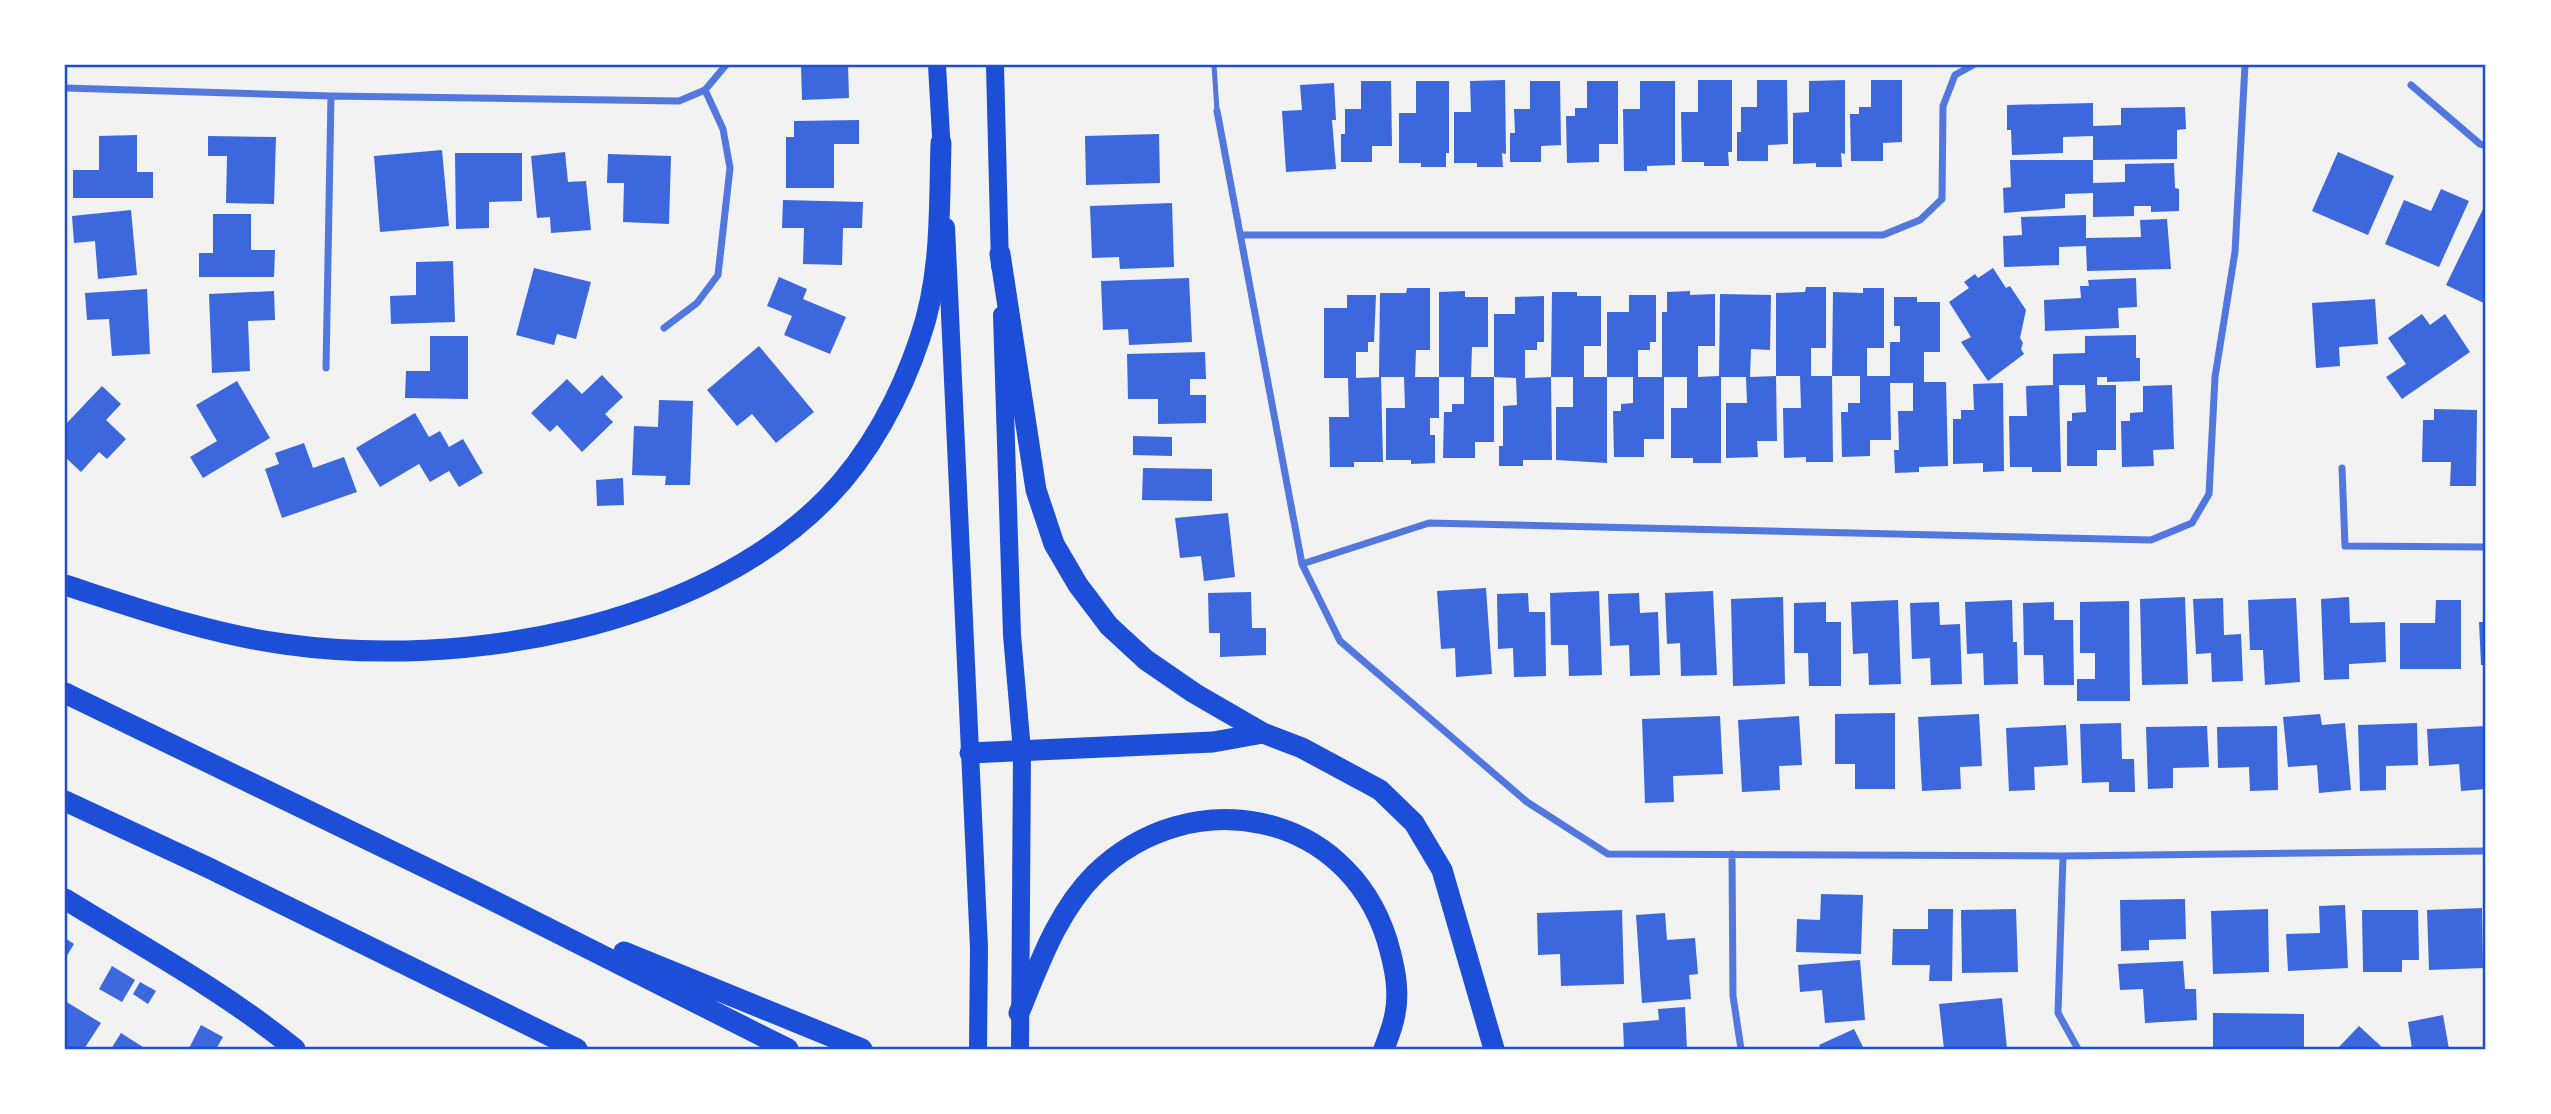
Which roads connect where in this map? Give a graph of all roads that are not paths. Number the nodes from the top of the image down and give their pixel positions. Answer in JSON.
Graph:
{"nodes":[{"id":1,"x":726,"y":65,"type":"edge"},
{"id":2,"x":937,"y":65,"type":"edge"},
{"id":3,"x":995,"y":65,"type":"edge"},
{"id":4,"x":1214,"y":65,"type":"edge"},
{"id":5,"x":1973,"y":65,"type":"edge"},
{"id":6,"x":2245,"y":65,"type":"edge"},
{"id":7,"x":2411,"y":85,"type":"dead end"},
{"id":8,"x":65,"y":88,"type":"edge"},
{"id":9,"x":705,"y":90,"type":"junction"},
{"id":10,"x":331,"y":96,"type":"junction"},
{"id":11,"x":1217,"y":111,"type":"joint"},
{"id":12,"x":941,"y":143,"type":"junction"},
{"id":13,"x":2486,"y":146,"type":"edge"},
{"id":14,"x":1242,"y":235,"type":"junction"},
{"id":15,"x":1000,"y":254,"type":"junction"},
{"id":16,"x":664,"y":328,"type":"dead end"},
{"id":17,"x":326,"y":368,"type":"dead end"},
{"id":18,"x":2342,"y":468,"type":"dead end"},
{"id":19,"x":2486,"y":547,"type":"edge"},
{"id":20,"x":1302,"y":564,"type":"junction"},
{"id":21,"x":65,"y":585,"type":"edge"},
{"id":22,"x":65,"y":693,"type":"edge"},
{"id":23,"x":1263,"y":733,"type":"junction"},
{"id":24,"x":1022,"y":751,"type":"junction"},
{"id":25,"x":970,"y":752,"type":"junction"},
{"id":26,"x":65,"y":801,"type":"edge"},
{"id":27,"x":2486,"y":851,"type":"edge"},
{"id":28,"x":1732,"y":854,"type":"junction"},
{"id":29,"x":2063,"y":856,"type":"junction"},
{"id":30,"x":480,"y":894,"type":"junction"},
{"id":31,"x":65,"y":899,"type":"edge"},
{"id":32,"x":1019,"y":1013,"type":"junction"},
{"id":33,"x":295,"y":1049,"type":"edge"},
{"id":34,"x":578,"y":1049,"type":"edge"},
{"id":35,"x":788,"y":1049,"type":"edge"},
{"id":36,"x":862,"y":1049,"type":"edge"},
{"id":37,"x":978,"y":1049,"type":"edge"},
{"id":38,"x":1020,"y":1049,"type":"edge"},
{"id":39,"x":1384,"y":1049,"type":"edge"},
{"id":40,"x":1494,"y":1049,"type":"edge"},
{"id":41,"x":1741,"y":1049,"type":"edge"},
{"id":42,"x":2078,"y":1049,"type":"edge"}],
"edges":[{"from":1,"to":9,"type":"street"},
{"from":2,"to":12,"type":"main road"},
{"from":3,"to":15,"type":"main road"},
{"from":4,"to":11,"type":"lane"},
{"from":5,"to":14,"type":"street"},
{"from":6,"to":20,"type":"street"},
{"from":7,"to":13,"type":"street"},
{"from":8,"to":10,"type":"street"},
{"from":9,"to":10,"type":"street"},
{"from":9,"to":16,"type":"street"},
{"from":10,"to":17,"type":"street"},
{"from":11,"to":14,"type":"street"},
{"from":12,"to":21,"type":"highway"},
{"from":12,"to":25,"type":"main road"},
{"from":14,"to":20,"type":"street"},
{"from":15,"to":23,"type":"highway"},
{"from":15,"to":24,"type":"main road"},
{"from":18,"to":19,"type":"street"},
{"from":20,"to":28,"type":"street"},
{"from":22,"to":30,"type":"highway"},
{"from":23,"to":24,"type":"highway"},
{"from":23,"to":40,"type":"highway"},
{"from":24,"to":25,"type":"highway"},
{"from":24,"to":32,"type":"main road"},
{"from":25,"to":37,"type":"main road"},
{"from":26,"to":34,"type":"highway"},
{"from":27,"to":29,"type":"street"},
{"from":28,"to":29,"type":"street"},
{"from":28,"to":41,"type":"street"},
{"from":29,"to":42,"type":"street"},
{"from":30,"to":35,"type":"highway"},
{"from":30,"to":36,"type":"highway"},
{"from":31,"to":33,"type":"highway"},
{"from":32,"to":38,"type":"main road"},
{"from":32,"to":39,"type":"highway"}]}
